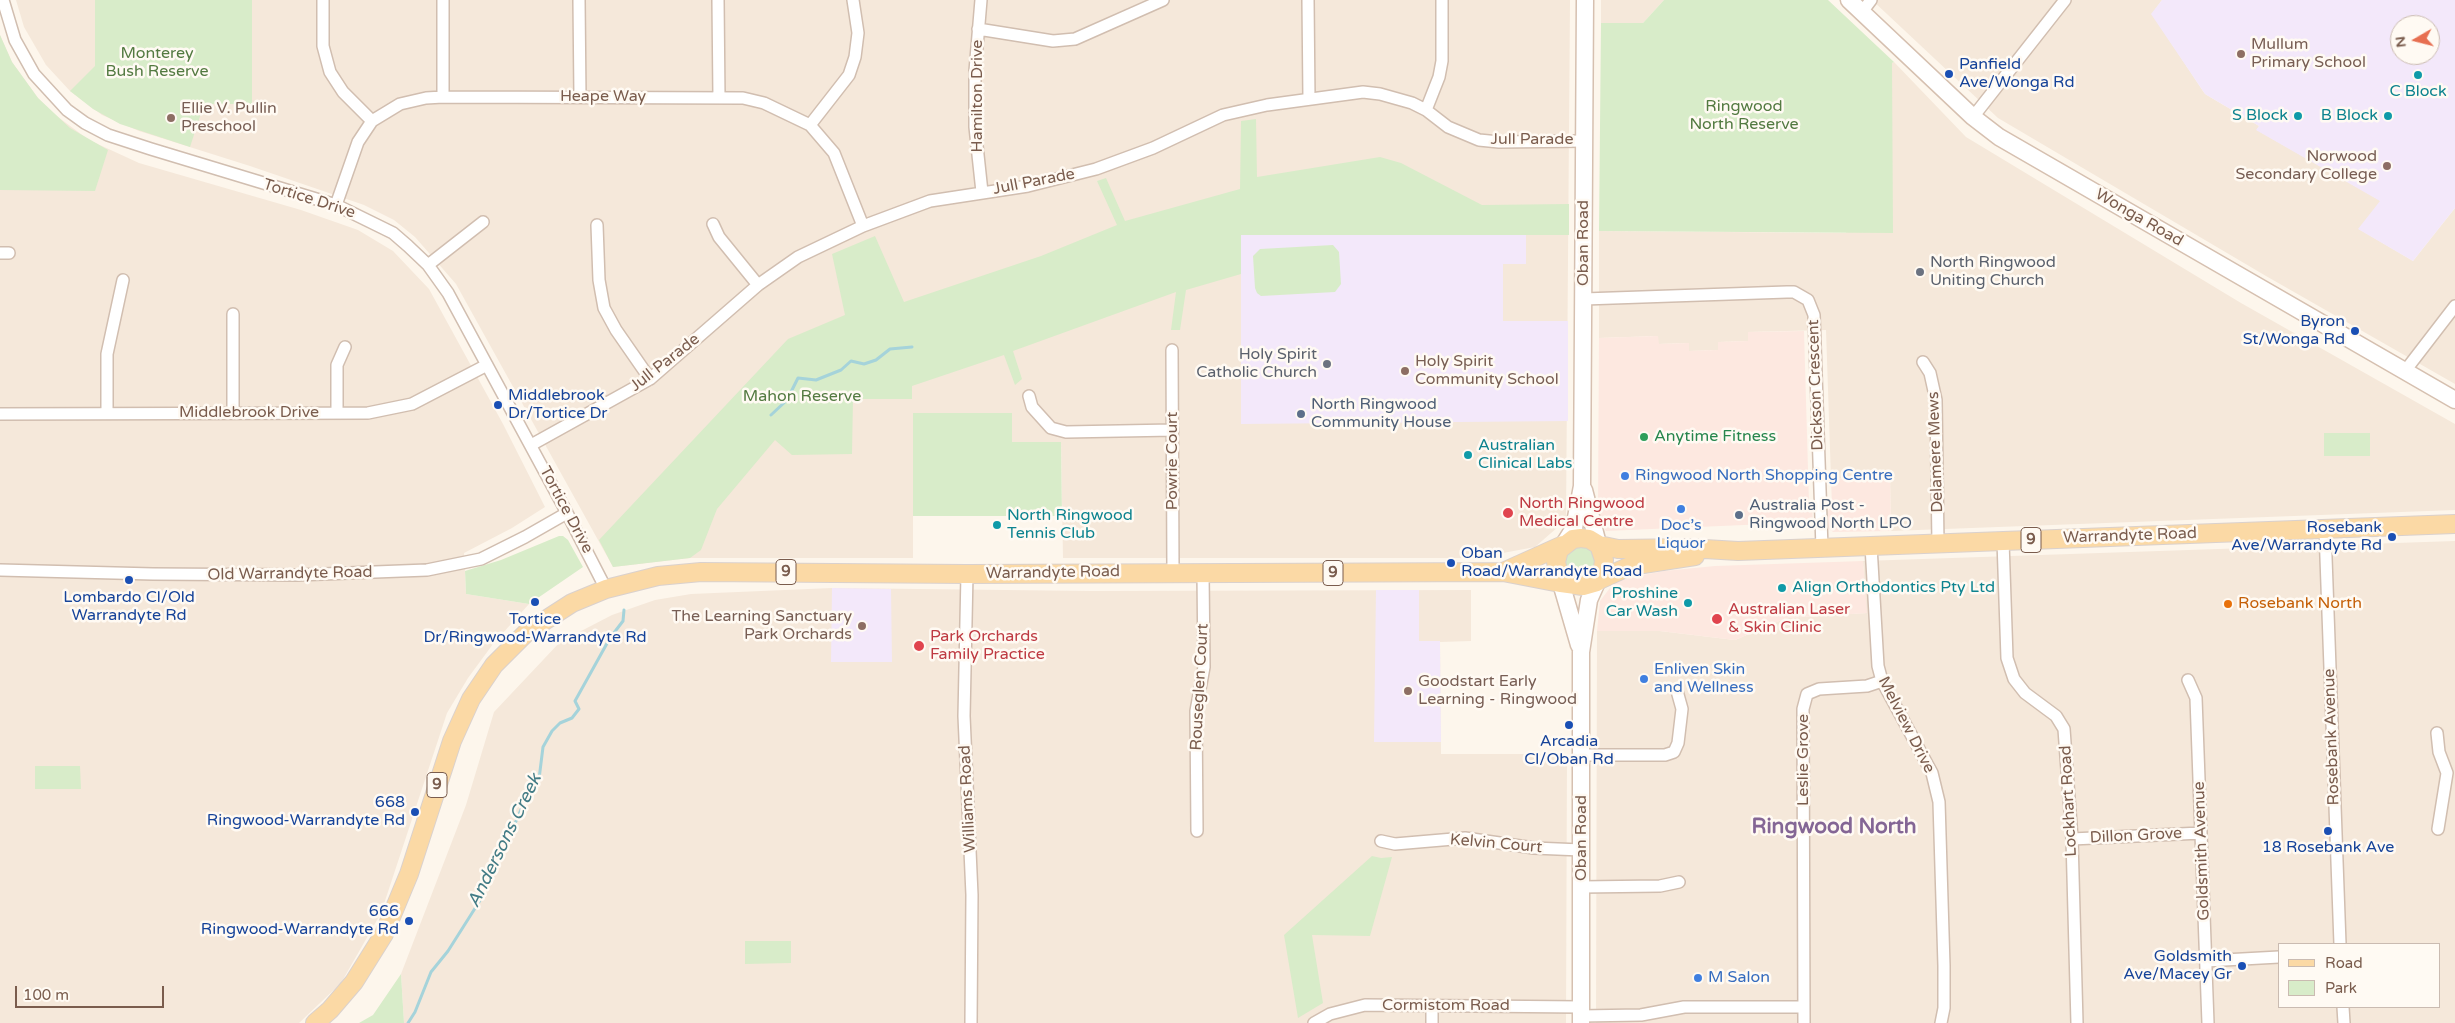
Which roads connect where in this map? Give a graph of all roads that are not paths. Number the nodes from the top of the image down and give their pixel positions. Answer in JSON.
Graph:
{"nodes":[{"id":1,"x":3,"y":0,"type":"edge"},
{"id":2,"x":323,"y":0,"type":"edge"},
{"id":3,"x":443,"y":0,"type":"edge"},
{"id":4,"x":580,"y":0,"type":"edge"},
{"id":5,"x":718,"y":0,"type":"edge"},
{"id":6,"x":853,"y":0,"type":"edge"},
{"id":7,"x":981,"y":0,"type":"edge"},
{"id":8,"x":1163,"y":0,"type":"edge"},
{"id":9,"x":1308,"y":0,"type":"edge"},
{"id":10,"x":1442,"y":0,"type":"edge"},
{"id":11,"x":1585,"y":0,"type":"edge"},
{"id":12,"x":1849,"y":0,"type":"edge"},
{"id":13,"x":2065,"y":0,"type":"edge"},
{"id":14,"x":1866,"y":6,"type":"edge"},
{"id":15,"x":978,"y":29,"type":"junction"},
{"id":16,"x":443,"y":97,"type":"junction"},
{"id":17,"x":580,"y":97,"type":"junction"},
{"id":18,"x":719,"y":98,"type":"junction"},
{"id":19,"x":1309,"y":99,"type":"junction"},
{"id":20,"x":1426,"y":110,"type":"junction"},
{"id":21,"x":1973,"y":117,"type":"junction"},
{"id":22,"x":372,"y":120,"type":"junction"},
{"id":23,"x":810,"y":125,"type":"junction"},
{"id":24,"x":1584,"y":141,"type":"junction"},
{"id":25,"x":982,"y":192,"type":"junction"},
{"id":26,"x":336,"y":205,"type":"junction"},
{"id":27,"x":483,"y":222,"type":"dead end"},
{"id":28,"x":713,"y":224,"type":"dead end"},
{"id":29,"x":597,"y":225,"type":"dead end"},
{"id":30,"x":863,"y":226,"type":"junction"},
{"id":31,"x":428,"y":265,"type":"junction"},
{"id":32,"x":123,"y":280,"type":"dead end"},
{"id":33,"x":758,"y":285,"type":"junction"},
{"id":34,"x":1584,"y":299,"type":"junction"},
{"id":35,"x":2455,"y":306,"type":"edge"},
{"id":36,"x":233,"y":314,"type":"dead end"},
{"id":37,"x":345,"y":347,"type":"dead end"},
{"id":38,"x":1172,"y":350,"type":"dead end"},
{"id":39,"x":1923,"y":362,"type":"dead end"},
{"id":40,"x":487,"y":365,"type":"junction"},
{"id":41,"x":2405,"y":371,"type":"junction"},
{"id":42,"x":650,"y":379,"type":"junction"},
{"id":43,"x":1029,"y":396,"type":"dead end"},
{"id":44,"x":2455,"y":400,"type":"edge"},
{"id":45,"x":337,"y":412,"type":"junction"},
{"id":46,"x":107,"y":413,"type":"junction"},
{"id":47,"x":233,"y":413,"type":"junction"},
{"id":48,"x":0,"y":414,"type":"edge"},
{"id":49,"x":1173,"y":430,"type":"junction"},
{"id":50,"x":531,"y":445,"type":"junction"},
{"id":51,"x":1582,"y":486,"type":"junction"},
{"id":52,"x":567,"y":513,"type":"junction"},
{"id":53,"x":2455,"y":524,"type":"edge"},
{"id":54,"x":2325,"y":530,"type":"junction"},
{"id":55,"x":2003,"y":541,"type":"junction"},
{"id":56,"x":1938,"y":544,"type":"junction"},
{"id":57,"x":1563,"y":545,"type":"junction"},
{"id":58,"x":1599,"y":545,"type":"junction"},
{"id":59,"x":1871,"y":546,"type":"junction"},
{"id":60,"x":1822,"y":548,"type":"junction"},
{"id":61,"x":1715,"y":551,"type":"junction"},
{"id":62,"x":0,"y":570,"type":"edge"},
{"id":63,"x":1173,"y":572,"type":"junction"},
{"id":64,"x":1503,"y":572,"type":"junction"},
{"id":65,"x":1203,"y":573,"type":"junction"},
{"id":66,"x":967,"y":574,"type":"junction"},
{"id":67,"x":1597,"y":582,"type":"junction"},
{"id":68,"x":1561,"y":583,"type":"junction"},
{"id":69,"x":606,"y":588,"type":"junction"},
{"id":70,"x":1581,"y":652,"type":"junction"},
{"id":71,"x":2188,"y":680,"type":"dead end"},
{"id":72,"x":1882,"y":681,"type":"junction"},
{"id":73,"x":1677,"y":691,"type":"dead end"},
{"id":74,"x":2437,"y":733,"type":"dead end"},
{"id":75,"x":1582,"y":755,"type":"junction"},
{"id":76,"x":2451,"y":772,"type":"edge"},
{"id":77,"x":2438,"y":829,"type":"dead end"},
{"id":78,"x":1197,"y":830,"type":"dead end"},
{"id":79,"x":2201,"y":833,"type":"junction"},
{"id":80,"x":2072,"y":838,"type":"junction"},
{"id":81,"x":1381,"y":841,"type":"dead end"},
{"id":82,"x":1581,"y":850,"type":"junction"},
{"id":83,"x":1679,"y":882,"type":"dead end"},
{"id":84,"x":1581,"y":887,"type":"junction"},
{"id":85,"x":2340,"y":943,"type":"edge"},
{"id":86,"x":2278,"y":957,"type":"edge"},
{"id":87,"x":2206,"y":961,"type":"junction"},
{"id":88,"x":1432,"y":1006,"type":"junction"},
{"id":89,"x":1804,"y":1007,"type":"junction"},
{"id":90,"x":2343,"y":1008,"type":"edge"},
{"id":91,"x":1581,"y":1015,"type":"edge"},
{"id":92,"x":315,"y":1023,"type":"edge"},
{"id":93,"x":971,"y":1023,"type":"edge"},
{"id":94,"x":1314,"y":1023,"type":"edge"},
{"id":95,"x":1432,"y":1023,"type":"edge"},
{"id":96,"x":1804,"y":1023,"type":"edge"},
{"id":97,"x":1941,"y":1023,"type":"edge"},
{"id":98,"x":2077,"y":1023,"type":"edge"},
{"id":99,"x":2208,"y":1023,"type":"edge"},
{"id":100,"x":2344,"y":1023,"type":"edge"}],
"edges":[{"from":1,"to":26,"type":"street","name":"Tortice Drive"},
{"from":2,"to":22,"type":"street"},
{"from":3,"to":16,"type":"street"},
{"from":4,"to":17,"type":"street"},
{"from":5,"to":18,"type":"street"},
{"from":6,"to":23,"type":"street"},
{"from":7,"to":15,"type":"street","name":"Hamilton Drive"},
{"from":8,"to":15,"type":"street"},
{"from":9,"to":19,"type":"street"},
{"from":10,"to":20,"type":"street"},
{"from":11,"to":24,"type":"main road","name":"Oban Road"},
{"from":12,"to":14,"type":"main road","name":"Wonga Road"},
{"from":13,"to":21,"type":"street"},
{"from":14,"to":21,"type":"main road","name":"Wonga Road"},
{"from":15,"to":25,"type":"street","name":"Hamilton Drive"},
{"from":16,"to":17,"type":"street","name":"Heape Way"},
{"from":16,"to":22,"type":"street","name":"Heape Way"},
{"from":17,"to":18,"type":"street","name":"Heape Way"},
{"from":18,"to":23,"type":"street","name":"Heape Way"},
{"from":19,"to":20,"type":"street","name":"Jull Parade"},
{"from":19,"to":25,"type":"street","name":"Jull Parade"},
{"from":20,"to":24,"type":"street","name":"Jull Parade"},
{"from":21,"to":41,"type":"main road","name":"Wonga Road"},
{"from":22,"to":26,"type":"street","name":"Heape Way"},
{"from":23,"to":30,"type":"street","name":"Heape Way"},
{"from":24,"to":34,"type":"main road","name":"Oban Road"},
{"from":25,"to":30,"type":"street","name":"Jull Parade"},
{"from":26,"to":31,"type":"street","name":"Tortice Drive"},
{"from":27,"to":31,"type":"street"},
{"from":28,"to":33,"type":"street"},
{"from":29,"to":42,"type":"street"},
{"from":30,"to":33,"type":"street","name":"Jull Parade"},
{"from":31,"to":40,"type":"street","name":"Tortice Drive"},
{"from":32,"to":46,"type":"street"},
{"from":33,"to":42,"type":"street","name":"Jull Parade"},
{"from":34,"to":51,"type":"main road","name":"Oban Road"},
{"from":34,"to":60,"type":"street","name":"Dickson Crescent"},
{"from":35,"to":41,"type":"street"},
{"from":36,"to":47,"type":"street"},
{"from":37,"to":45,"type":"street"},
{"from":38,"to":49,"type":"street","name":"Powrie Court"},
{"from":39,"to":56,"type":"street","name":"Delamere Mews"},
{"from":40,"to":45,"type":"street","name":"Middlebrook Drive"},
{"from":40,"to":50,"type":"street","name":"Tortice Drive"},
{"from":41,"to":44,"type":"main road","name":"Wonga Road"},
{"from":42,"to":50,"type":"street","name":"Jull Parade"},
{"from":43,"to":49,"type":"street"},
{"from":45,"to":47,"type":"street","name":"Middlebrook Drive"},
{"from":46,"to":47,"type":"street","name":"Middlebrook Drive"},
{"from":46,"to":48,"type":"street","name":"Middlebrook Drive"},
{"from":49,"to":63,"type":"street","name":"Powrie Court"},
{"from":50,"to":52,"type":"street","name":"Tortice Drive"},
{"from":51,"to":57,"type":"main road","name":"Oban Road"},
{"from":51,"to":58,"type":"main road","name":"Oban Road"},
{"from":52,"to":62,"type":"street","name":"Old Warrandyte Road"},
{"from":52,"to":69,"type":"street","name":"Tortice Drive"},
{"from":53,"to":54,"type":"main road","name":"Warrandyte Road","number":"9"},
{"from":54,"to":55,"type":"main road","name":"Warrandyte Road","number":"9"},
{"from":54,"to":85,"type":"street","name":"Rosebank Avenue"},
{"from":55,"to":56,"type":"main road","name":"Warrandyte Road","number":"9"},
{"from":55,"to":80,"type":"street","name":"Lockhart Road"},
{"from":56,"to":59,"type":"main road","name":"Warrandyte Road","number":"9"},
{"from":57,"to":58,"type":"main road","number":"9"},
{"from":57,"to":64,"type":"main road","name":"Warrandyte Road","number":"9"},
{"from":57,"to":68,"type":"main road"},
{"from":58,"to":61,"type":"main road","name":"Warrandyte Road","number":"9"},
{"from":58,"to":67,"type":"main road"},
{"from":59,"to":60,"type":"main road","name":"Warrandyte Road","number":"9"},
{"from":59,"to":72,"type":"street","name":"Melview Drive"},
{"from":60,"to":61,"type":"main road","name":"Warrandyte Road","number":"9"},
{"from":61,"to":67,"type":"main road","name":"Warrandyte Road","number":"9"},
{"from":63,"to":65,"type":"main road","name":"Warrandyte Road","number":"9"},
{"from":63,"to":66,"type":"main road","name":"Warrandyte Road","number":"9"},
{"from":64,"to":65,"type":"main road","name":"Warrandyte Road","number":"9"},
{"from":64,"to":68,"type":"main road","name":"Warrandyte Road","number":"9"},
{"from":65,"to":78,"type":"street","name":"Rouseglen Court"},
{"from":66,"to":69,"type":"main road","name":"Warrandyte Road","number":"9"},
{"from":66,"to":93,"type":"street","name":"Williams Road"},
{"from":67,"to":68,"type":"main road","number":"9"},
{"from":67,"to":70,"type":"main road","name":"Oban Road"},
{"from":68,"to":70,"type":"main road","name":"Oban Road"},
{"from":69,"to":92,"type":"main road","number":"9"},
{"from":70,"to":75,"type":"main road","name":"Oban Road"},
{"from":71,"to":79,"type":"street","name":"Goldsmith Avenue"},
{"from":72,"to":89,"type":"street","name":"Leslie Grove"},
{"from":72,"to":97,"type":"street","name":"Melview Drive"},
{"from":73,"to":75,"type":"street"},
{"from":74,"to":76,"type":"street"},
{"from":75,"to":82,"type":"main road","name":"Oban Road"},
{"from":76,"to":77,"type":"street"},
{"from":79,"to":80,"type":"street","name":"Dillon Grove"},
{"from":79,"to":87,"type":"street","name":"Goldsmith Avenue"},
{"from":80,"to":98,"type":"street","name":"Lockhart Road"},
{"from":81,"to":82,"type":"street","name":"Kelvin Court"},
{"from":82,"to":84,"type":"main road","name":"Oban Road"},
{"from":83,"to":84,"type":"street"},
{"from":84,"to":91,"type":"main road","name":"Oban Road"},
{"from":86,"to":87,"type":"street"},
{"from":87,"to":99,"type":"street","name":"Goldsmith Avenue"},
{"from":88,"to":91,"type":"street","name":"Cormistom Road"},
{"from":88,"to":94,"type":"street","name":"Cormistom Road"},
{"from":88,"to":95,"type":"street"},
{"from":89,"to":91,"type":"street","name":"Cormistom Road"},
{"from":89,"to":96,"type":"street","name":"Leslie Grove"},
{"from":90,"to":100,"type":"street"}]}
